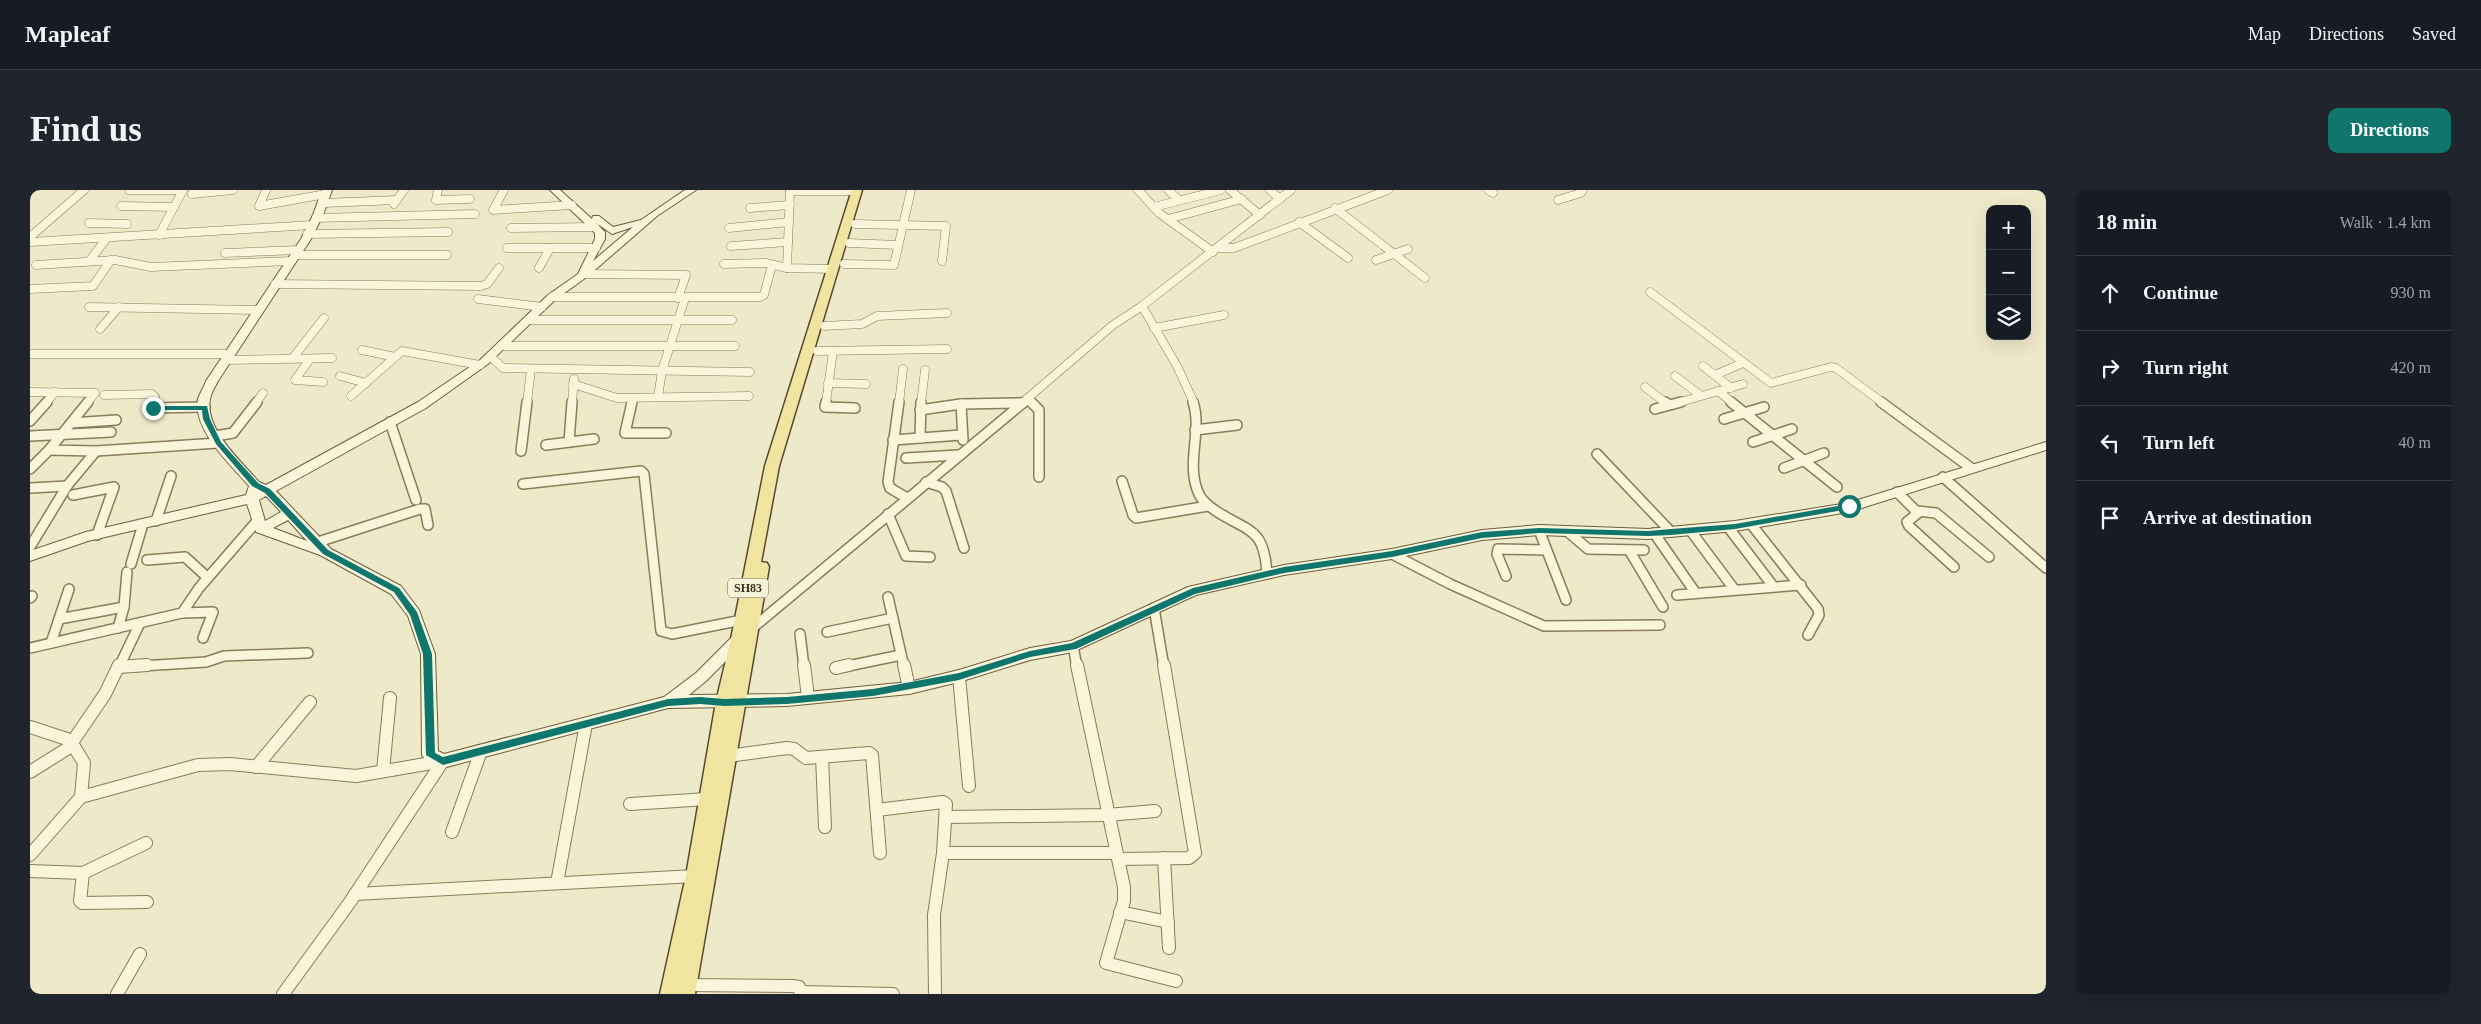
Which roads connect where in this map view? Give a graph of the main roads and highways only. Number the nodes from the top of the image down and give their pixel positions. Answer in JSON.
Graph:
{"nodes":[{"id":1,"x":859,"y":190,"type":"edge"},
{"id":2,"x":838,"y":267,"type":"junction"},
{"id":3,"x":748,"y":624,"type":"junction"},
{"id":4,"x":731,"y":702,"type":"junction"},
{"id":5,"x":686,"y":989,"type":"edge"},
{"id":6,"x":670,"y":994,"type":"edge"}],
"edges":[{"from":1,"to":2,"type":"main road","number":"SH83"},
{"from":1,"to":2,"type":"main road","number":"SH83"},
{"from":2,"to":3,"type":"main road","number":"SH83"},
{"from":2,"to":3,"type":"main road","number":"SH83"},
{"from":3,"to":4,"type":"main road","number":"SH83"},
{"from":3,"to":4,"type":"main road","number":"SH83"},
{"from":4,"to":5,"type":"main road","number":"SH83"},
{"from":4,"to":6,"type":"main road","number":"SH83"}]}
